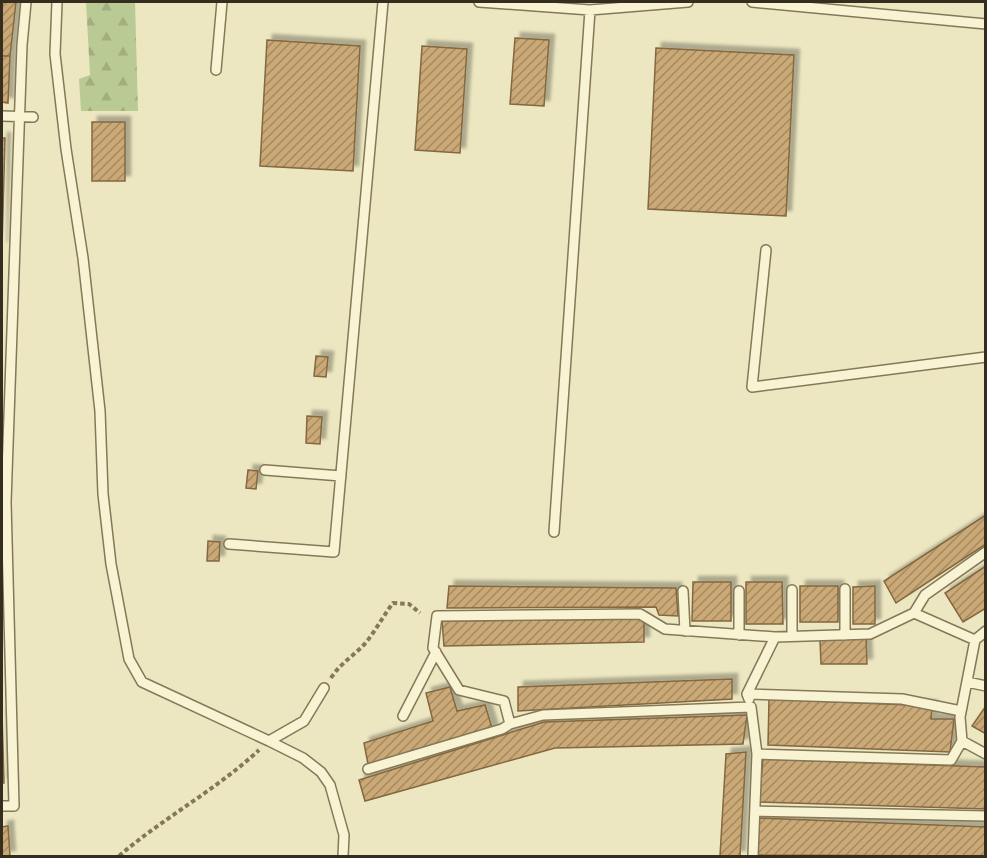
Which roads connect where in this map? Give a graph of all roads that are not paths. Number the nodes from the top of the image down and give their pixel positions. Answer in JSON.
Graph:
{"nodes":[{"id":1,"x":26,"y":2,"type":"edge"},
{"id":2,"x":57,"y":2,"type":"edge"},
{"id":3,"x":222,"y":2,"type":"edge"},
{"id":4,"x":383,"y":2,"type":"edge"},
{"id":5,"x":479,"y":2,"type":"edge"},
{"id":6,"x":688,"y":2,"type":"edge"},
{"id":7,"x":752,"y":2,"type":"edge"},
{"id":8,"x":590,"y":10,"type":"junction"},
{"id":9,"x":986,"y":24,"type":"edge"},
{"id":10,"x":216,"y":70,"type":"dead end"},
{"id":11,"x":2,"y":116,"type":"edge"},
{"id":12,"x":19,"y":117,"type":"junction"},
{"id":13,"x":33,"y":117,"type":"dead end"},
{"id":14,"x":766,"y":250,"type":"dead end"},
{"id":15,"x":986,"y":357,"type":"edge"},
{"id":16,"x":265,"y":470,"type":"dead end"},
{"id":17,"x":341,"y":476,"type":"junction"},
{"id":18,"x":554,"y":532,"type":"dead end"},
{"id":19,"x":229,"y":544,"type":"dead end"},
{"id":20,"x":986,"y":552,"type":"edge"},
{"id":21,"x":845,"y":589,"type":"dead end"},
{"id":22,"x":792,"y":590,"type":"dead end"},
{"id":23,"x":683,"y":591,"type":"dead end"},
{"id":24,"x":739,"y":591,"type":"dead end"},
{"id":25,"x":914,"y":613,"type":"junction"},
{"id":26,"x":685,"y":631,"type":"junction"},
{"id":27,"x":986,"y":631,"type":"edge"},
{"id":28,"x":739,"y":635,"type":"junction"},
{"id":29,"x":845,"y":635,"type":"junction"},
{"id":30,"x":792,"y":636,"type":"junction"},
{"id":31,"x":776,"y":637,"type":"junction"},
{"id":32,"x":975,"y":640,"type":"junction"},
{"id":33,"x":436,"y":652,"type":"junction"},
{"id":34,"x":967,"y":682,"type":"junction"},
{"id":35,"x":986,"y":686,"type":"edge"},
{"id":36,"x":324,"y":688,"type":"road end"},
{"id":37,"x":747,"y":694,"type":"junction"},
{"id":38,"x":752,"y":707,"type":"junction"},
{"id":39,"x":961,"y":711,"type":"junction"},
{"id":40,"x":402,"y":716,"type":"dead end"},
{"id":41,"x":510,"y":724,"type":"junction"},
{"id":42,"x":269,"y":741,"type":"junction"},
{"id":43,"x":962,"y":741,"type":"junction"},
{"id":44,"x":757,"y":754,"type":"junction"},
{"id":45,"x":986,"y":754,"type":"edge"},
{"id":46,"x":368,"y":769,"type":"dead end"},
{"id":47,"x":2,"y":806,"type":"edge"},
{"id":48,"x":755,"y":811,"type":"junction"},
{"id":49,"x":986,"y":816,"type":"edge"},
{"id":50,"x":343,"y":856,"type":"edge"},
{"id":51,"x":753,"y":856,"type":"edge"}],
"edges":[{"from":1,"to":12,"type":"lane"},
{"from":2,"to":42,"type":"lane"},
{"from":3,"to":10,"type":"lane"},
{"from":4,"to":17,"type":"lane"},
{"from":5,"to":8,"type":"lane"},
{"from":6,"to":8,"type":"lane"},
{"from":7,"to":9,"type":"lane"},
{"from":8,"to":18,"type":"lane"},
{"from":11,"to":12,"type":"lane"},
{"from":12,"to":13,"type":"lane"},
{"from":12,"to":47,"type":"lane"},
{"from":14,"to":15,"type":"lane"},
{"from":16,"to":17,"type":"lane"},
{"from":17,"to":19,"type":"lane"},
{"from":20,"to":25,"type":"lane"},
{"from":21,"to":29,"type":"lane"},
{"from":22,"to":30,"type":"lane"},
{"from":23,"to":26,"type":"lane"},
{"from":24,"to":28,"type":"lane"},
{"from":25,"to":29,"type":"lane"},
{"from":25,"to":32,"type":"lane"},
{"from":26,"to":28,"type":"lane"},
{"from":26,"to":33,"type":"lane"},
{"from":27,"to":32,"type":"lane"},
{"from":28,"to":31,"type":"lane"},
{"from":29,"to":30,"type":"lane"},
{"from":30,"to":31,"type":"lane"},
{"from":31,"to":37,"type":"lane"},
{"from":32,"to":34,"type":"lane"},
{"from":33,"to":40,"type":"lane"},
{"from":33,"to":41,"type":"lane"},
{"from":34,"to":35,"type":"lane"},
{"from":34,"to":39,"type":"lane"},
{"from":36,"to":42,"type":"lane"},
{"from":37,"to":38,"type":"lane"},
{"from":37,"to":39,"type":"lane"},
{"from":38,"to":41,"type":"lane"},
{"from":38,"to":44,"type":"lane"},
{"from":39,"to":43,"type":"lane"},
{"from":41,"to":46,"type":"lane"},
{"from":42,"to":50,"type":"lane"},
{"from":43,"to":44,"type":"lane"},
{"from":43,"to":45,"type":"lane"},
{"from":44,"to":48,"type":"lane"},
{"from":48,"to":49,"type":"lane"},
{"from":48,"to":51,"type":"lane"}]}
